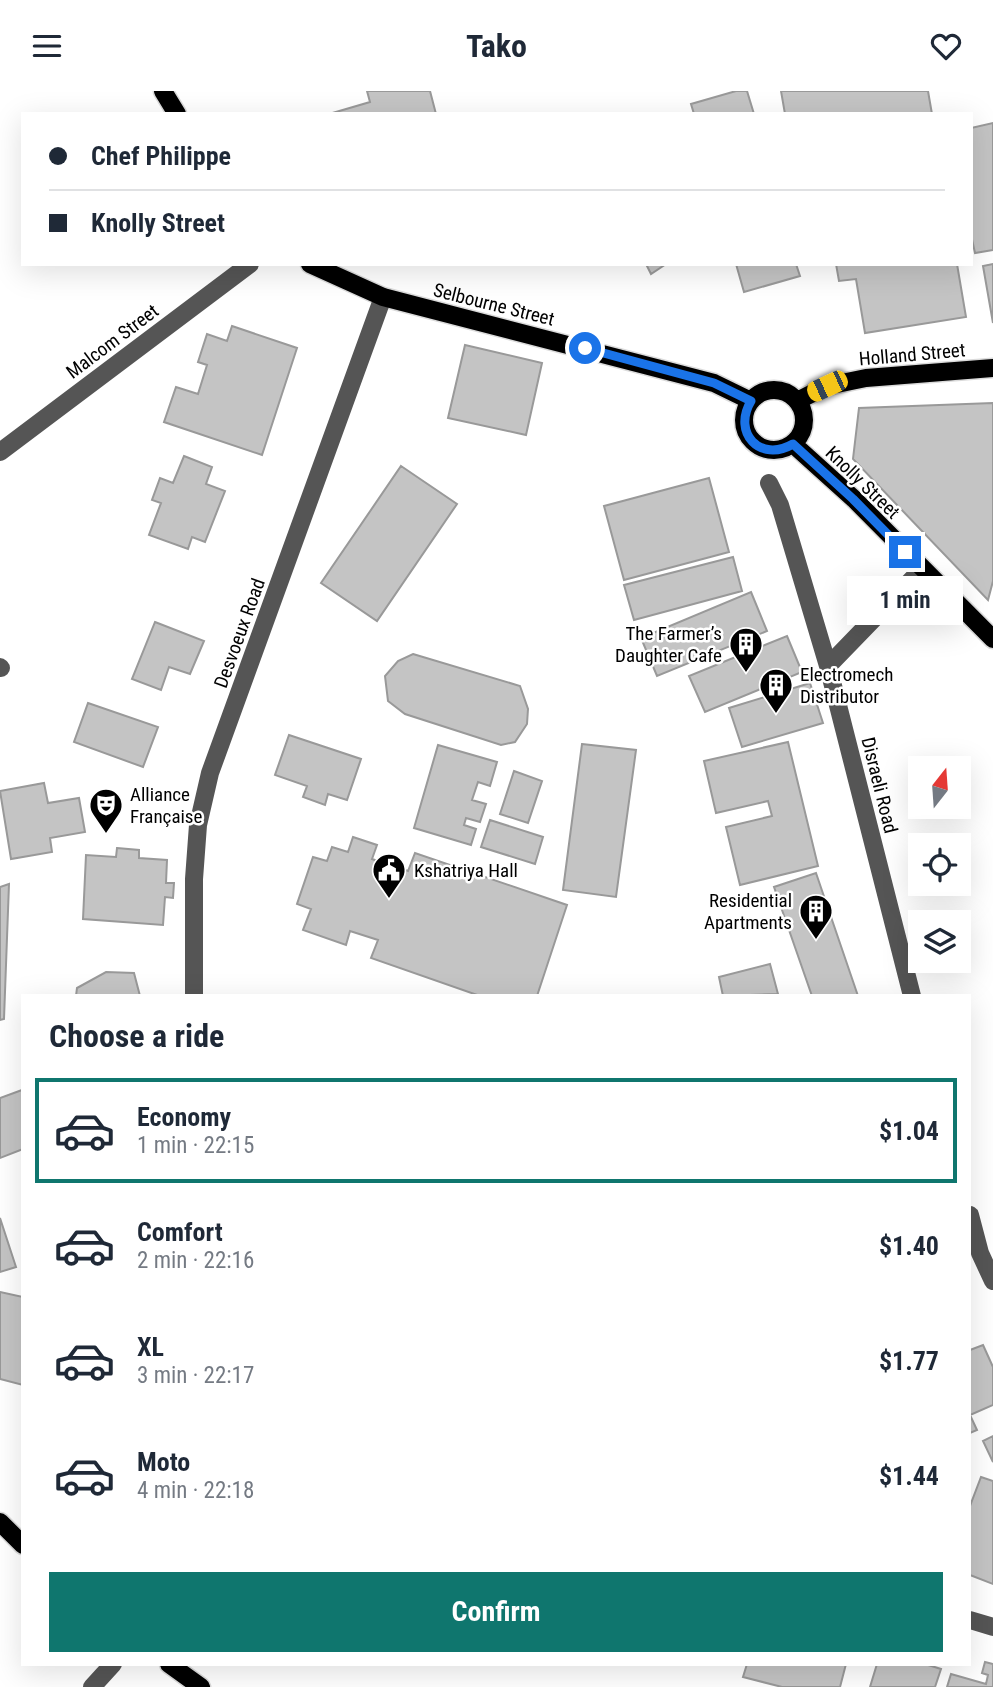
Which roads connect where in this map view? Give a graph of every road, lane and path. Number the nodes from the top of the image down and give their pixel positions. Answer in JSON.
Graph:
{"nodes":[{"id":1,"x":163,"y":91,"type":"edge"},
{"id":2,"x":176,"y":112,"type":"edge"},
{"id":3,"x":247,"y":266,"type":"edge"},
{"id":4,"x":314,"y":266,"type":"edge"},
{"id":5,"x":383,"y":297,"type":"junction"},
{"id":6,"x":993,"y":368,"type":"edge"},
{"id":7,"x":751,"y":401,"type":"junction"},
{"id":8,"x":797,"y":401,"type":"junction"},
{"id":9,"x":793,"y":444,"type":"junction"},
{"id":10,"x":0,"y":452,"type":"edge"},
{"id":11,"x":769,"y":484,"type":"dead end"},
{"id":12,"x":922,"y":569,"type":"junction"},
{"id":13,"x":993,"y":639,"type":"edge"},
{"id":14,"x":828,"y":666,"type":"junction"},
{"id":15,"x":194,"y":994,"type":"edge"},
{"id":16,"x":911,"y":994,"type":"edge"},
{"id":17,"x":971,"y":1218,"type":"edge"},
{"id":18,"x":993,"y":1281,"type":"edge"},
{"id":19,"x":0,"y":1523,"type":"edge"},
{"id":20,"x":21,"y":1543,"type":"edge"},
{"id":21,"x":971,"y":1620,"type":"edge"},
{"id":22,"x":993,"y":1627,"type":"edge"},
{"id":23,"x":111,"y":1666,"type":"edge"},
{"id":24,"x":172,"y":1666,"type":"edge"},
{"id":25,"x":92,"y":1687,"type":"edge"},
{"id":26,"x":201,"y":1687,"type":"edge"}],
"edges":[{"from":1,"to":2,"type":"main road"},
{"from":3,"to":10,"type":"street","name":"Malcom Street"},
{"from":4,"to":5,"type":"main road","name":"Selbourne Street"},
{"from":5,"to":7,"type":"main road","name":"Selbourne Street"},
{"from":5,"to":15,"type":"street","name":"Desvoeux Road"},
{"from":6,"to":8,"type":"main road","name":"Holland Street"},
{"from":7,"to":8,"type":"main road"},
{"from":7,"to":9,"type":"main road"},
{"from":8,"to":9,"type":"main road"},
{"from":9,"to":12,"type":"main road","name":"Knolly Street"},
{"from":11,"to":14,"type":"street","name":"Disraeli Road"},
{"from":12,"to":13,"type":"main road","name":"Knolly Street"},
{"from":12,"to":14,"type":"street"},
{"from":14,"to":16,"type":"street","name":"Disraeli Road"},
{"from":17,"to":18,"type":"street"},
{"from":19,"to":20,"type":"main road"},
{"from":21,"to":22,"type":"street"},
{"from":23,"to":25,"type":"street"},
{"from":24,"to":26,"type":"main road"}]}
